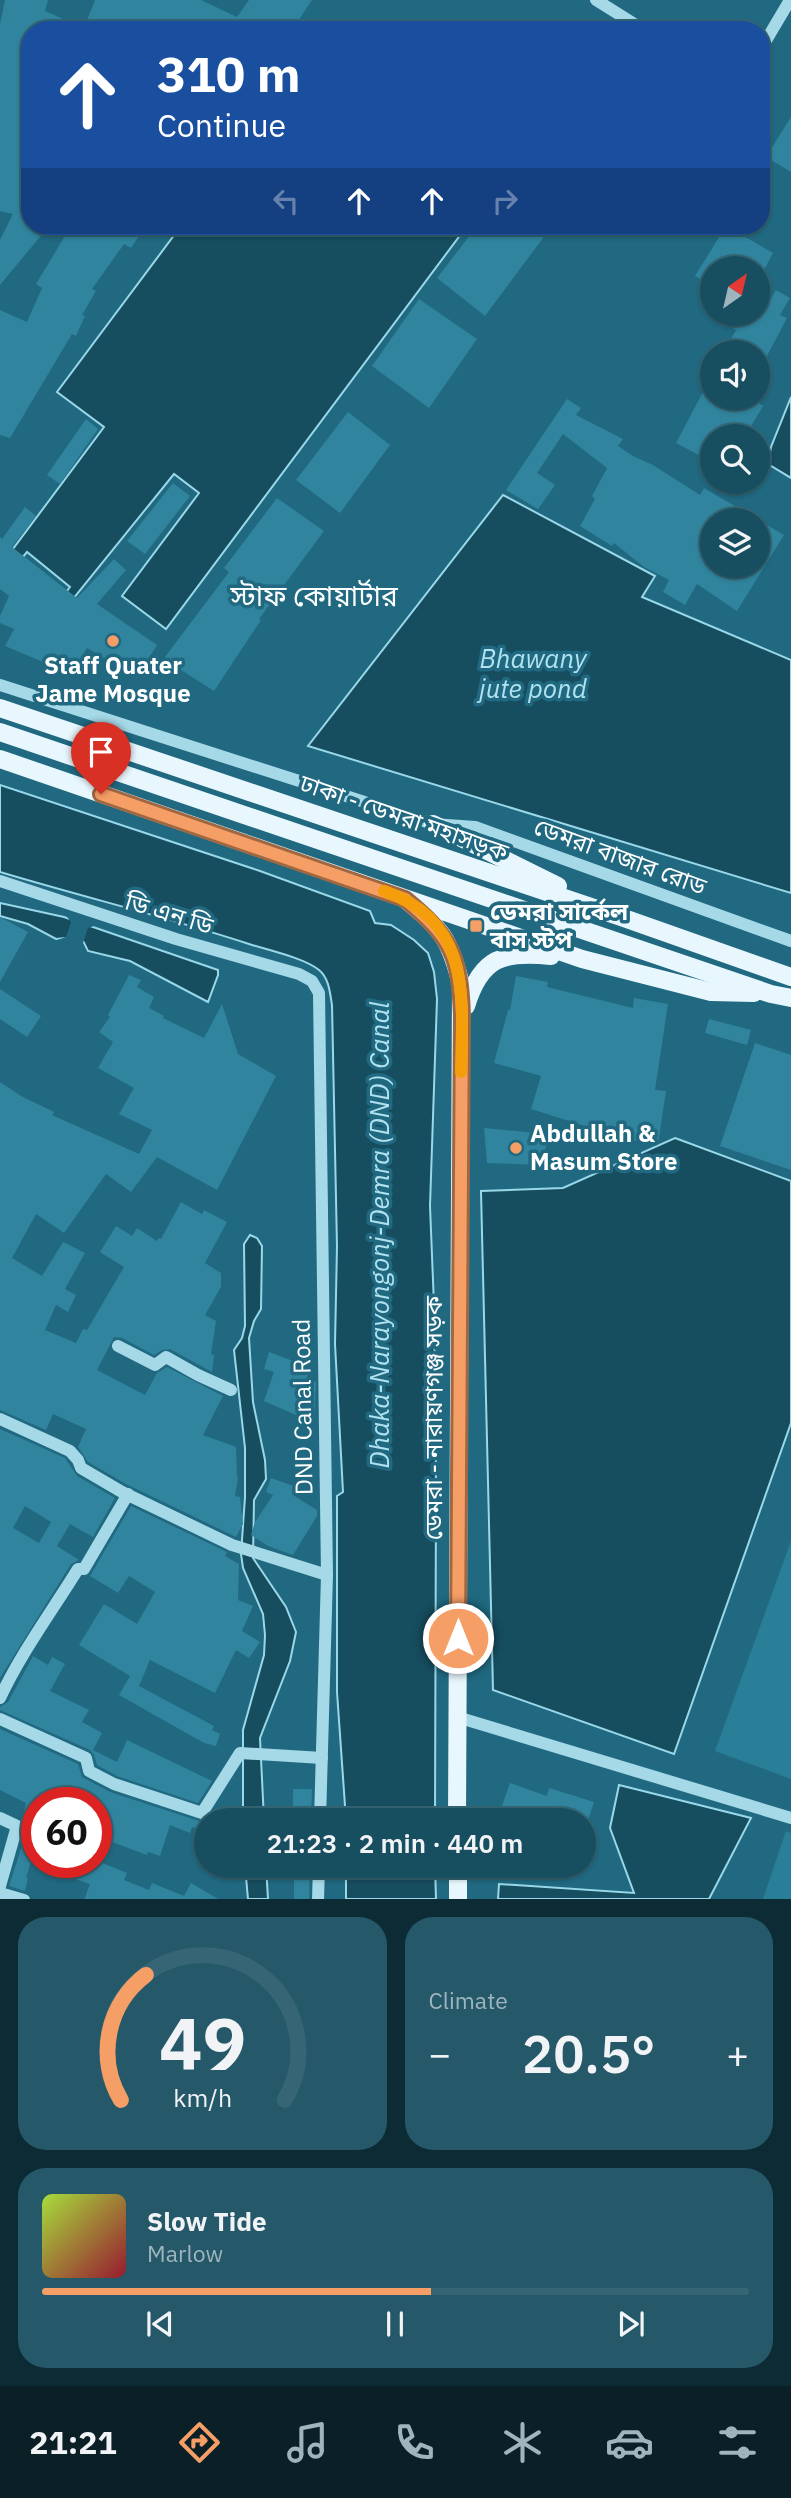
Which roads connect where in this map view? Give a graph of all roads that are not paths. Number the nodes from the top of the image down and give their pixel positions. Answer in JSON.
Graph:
{"nodes":[{"id":1,"x":596,"y":0,"type":"edge"},
{"id":2,"x":790,"y":0,"type":"edge"},
{"id":3,"x":630,"y":21,"type":"edge"},
{"id":4,"x":770,"y":34,"type":"edge"},
{"id":5,"x":0,"y":685,"type":"edge"},
{"id":6,"x":0,"y":708,"type":"edge"},
{"id":7,"x":0,"y":732,"type":"edge"},
{"id":8,"x":0,"y":759,"type":"edge"},
{"id":9,"x":432,"y":824,"type":"junction"},
{"id":10,"x":0,"y":881,"type":"edge"},
{"id":11,"x":405,"y":899,"type":"junction"},
{"id":12,"x":621,"y":917,"type":"junction"},
{"id":13,"x":791,"y":941,"type":"edge"},
{"id":14,"x":582,"y":959,"type":"junction"},
{"id":15,"x":791,"y":977,"type":"edge"},
{"id":16,"x":319,"y":993,"type":"joint"},
{"id":17,"x":771,"y":994,"type":"junction"},
{"id":18,"x":791,"y":998,"type":"edge"},
{"id":19,"x":462,"y":1016,"type":"junction"},
{"id":20,"x":118,"y":1346,"type":"dead end"},
{"id":21,"x":231,"y":1390,"type":"dead end"},
{"id":22,"x":0,"y":1419,"type":"edge"},
{"id":23,"x":128,"y":1494,"type":"junction"},
{"id":24,"x":327,"y":1575,"type":"junction"},
{"id":25,"x":0,"y":1698,"type":"edge"},
{"id":26,"x":457,"y":1717,"type":"junction"},
{"id":27,"x":0,"y":1719,"type":"edge"},
{"id":28,"x":322,"y":1758,"type":"junction"},
{"id":29,"x":320,"y":1808,"type":"edge"},
{"id":30,"x":457,"y":1808,"type":"edge"},
{"id":31,"x":0,"y":1818,"type":"edge"},
{"id":32,"x":791,"y":1818,"type":"edge"},
{"id":33,"x":319,"y":1878,"type":"edge"},
{"id":34,"x":458,"y":1878,"type":"edge"},
{"id":35,"x":0,"y":1886,"type":"edge"},
{"id":36,"x":0,"y":1892,"type":"edge"},
{"id":37,"x":24,"y":1899,"type":"edge"},
{"id":38,"x":318,"y":1899,"type":"edge"},
{"id":39,"x":458,"y":1899,"type":"edge"}],
"edges":[{"from":1,"to":3,"type":"street"},
{"from":2,"to":4,"type":"street"},
{"from":5,"to":9,"type":"street","name":"ডেমরা বাজার রোড"},
{"from":6,"to":12,"type":"main road","name":"ঢাকা - ডেমরা মহাসড়ক"},
{"from":7,"to":17,"type":"main road","name":"ঢাকা - ডেমরা মহাসড়ক"},
{"from":8,"to":11,"type":"main road"},
{"from":9,"to":12,"type":"main road"},
{"from":9,"to":13,"type":"street","name":"ডেমরা বাজার রোড"},
{"from":10,"to":16,"type":"street","name":"ডি এন ডি"},
{"from":11,"to":14,"type":"main road"},
{"from":11,"to":19,"type":"main road","name":"ডেমরা - নারায়ণগঞ্জ সড়ক"},
{"from":12,"to":15,"type":"main road","name":"ঢাকা - ডেমরা মহাসড়ক"},
{"from":14,"to":17,"type":"main road"},
{"from":14,"to":19,"type":"main road","name":"ডেমরা - নারায়ণগঞ্জ সড়ক"},
{"from":16,"to":24,"type":"street","name":"DND Canal Road"},
{"from":17,"to":18,"type":"main road","name":"ঢাকা - ডেমরা মহাসড়ক"},
{"from":19,"to":26,"type":"main road","name":"ডেমরা - নারায়ণগঞ্জ সড়ক"},
{"from":20,"to":21,"type":"street"},
{"from":22,"to":23,"type":"street"},
{"from":23,"to":24,"type":"street"},
{"from":23,"to":25,"type":"street"},
{"from":24,"to":28,"type":"street","name":"DND Canal Road"},
{"from":26,"to":30,"type":"main road","name":"ডেমরা - নারায়ণগঞ্জ সড়ক"},
{"from":26,"to":32,"type":"street"},
{"from":27,"to":28,"type":"street"},
{"from":28,"to":29,"type":"street","name":"DND Canal Road"},
{"from":31,"to":35,"type":"street"},
{"from":33,"to":38,"type":"street"},
{"from":34,"to":39,"type":"main road"},
{"from":36,"to":37,"type":"street"}]}
